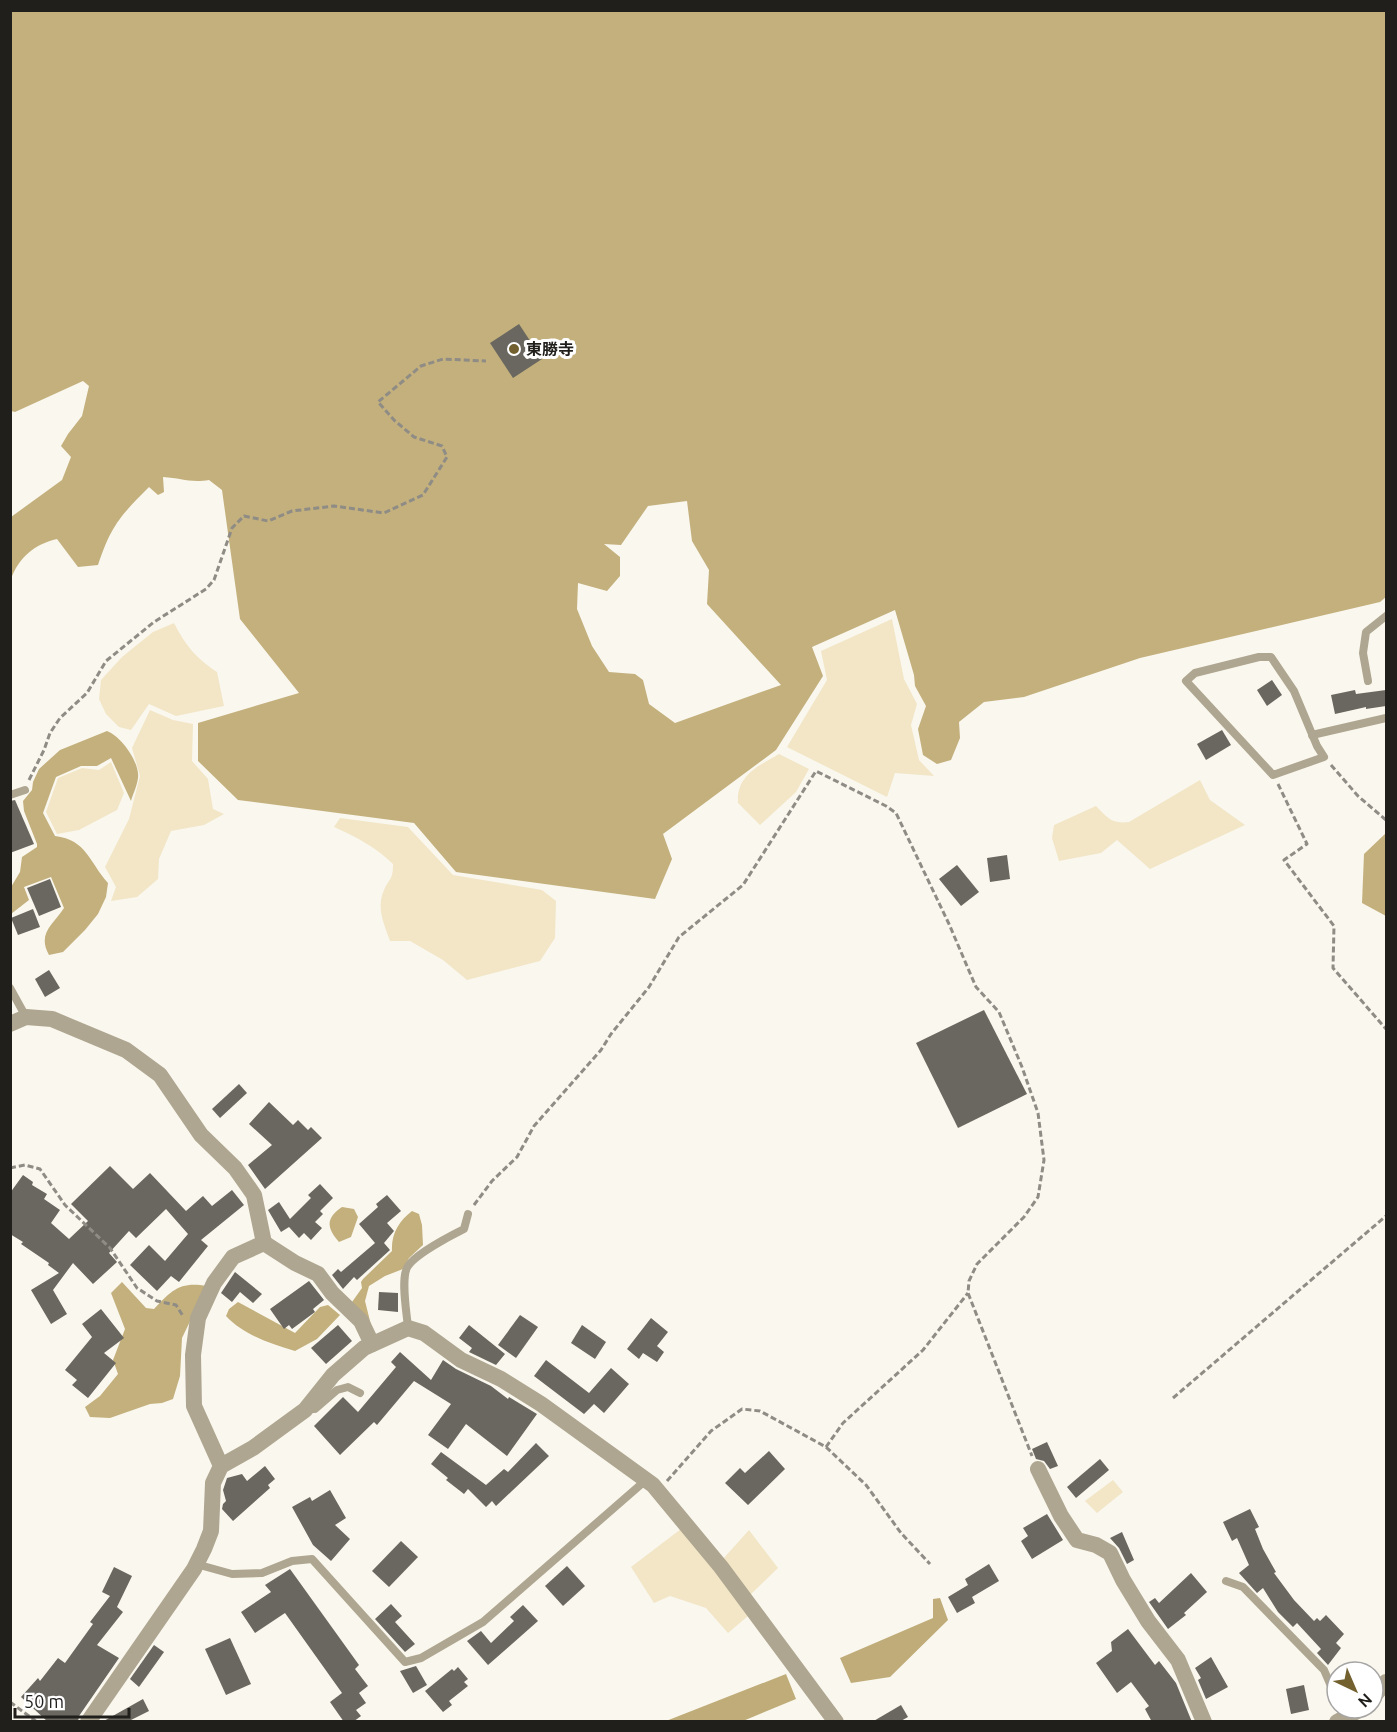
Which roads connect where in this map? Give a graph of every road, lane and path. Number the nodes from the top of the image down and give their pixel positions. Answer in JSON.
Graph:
{"nodes":[{"id":1,"x":486,"y":361,"type":"dead end"},
{"id":2,"x":1386,"y":616,"type":"edge"},
{"id":3,"x":1368,"y":681,"type":"dead end"},
{"id":4,"x":1386,"y":718,"type":"edge"},
{"id":5,"x":1312,"y":735,"type":"junction"},
{"id":6,"x":1324,"y":757,"type":"junction"},
{"id":7,"x":1273,"y":775,"type":"junction"},
{"id":8,"x":24,"y":790,"type":"joint"},
{"id":9,"x":10,"y":795,"type":"edge"},
{"id":10,"x":1386,"y":820,"type":"edge"},
{"id":11,"x":10,"y":988,"type":"edge"},
{"id":12,"x":18,"y":1021,"type":"edge"},
{"id":13,"x":1386,"y":1029,"type":"edge"},
{"id":14,"x":10,"y":1168,"type":"edge"},
{"id":15,"x":468,"y":1214,"type":"joint"},
{"id":16,"x":1386,"y":1216,"type":"edge"},
{"id":17,"x":264,"y":1243,"type":"junction"},
{"id":18,"x":968,"y":1293,"type":"junction"},
{"id":19,"x":408,"y":1328,"type":"junction"},
{"id":20,"x":196,"y":1335,"type":"junction"},
{"id":21,"x":372,"y":1344,"type":"junction"},
{"id":22,"x":360,"y":1393,"type":"dead end"},
{"id":23,"x":1173,"y":1398,"type":"dead end"},
{"id":24,"x":305,"y":1410,"type":"junction"},
{"id":25,"x":826,"y":1447,"type":"junction"},
{"id":26,"x":220,"y":1466,"type":"junction"},
{"id":27,"x":1038,"y":1469,"type":"joint"},
{"id":28,"x":652,"y":1486,"type":"junction"},
{"id":29,"x":196,"y":1564,"type":"junction"},
{"id":30,"x":930,"y":1564,"type":"dead end"},
{"id":31,"x":1226,"y":1581,"type":"dead end"},
{"id":32,"x":1325,"y":1672,"type":"edge"},
{"id":33,"x":10,"y":1702,"type":"edge"},
{"id":34,"x":37,"y":1722,"type":"edge"},
{"id":35,"x":88,"y":1722,"type":"edge"},
{"id":36,"x":836,"y":1722,"type":"edge"},
{"id":37,"x":1204,"y":1722,"type":"edge"}],
"edges":[{"from":1,"to":8,"type":"path"},
{"from":2,"to":3,"type":"lane"},
{"from":4,"to":5,"type":"lane"},
{"from":5,"to":6,"type":"lane"},
{"from":5,"to":7,"type":"lane"},
{"from":6,"to":7,"type":"lane"},
{"from":6,"to":10,"type":"path"},
{"from":7,"to":13,"type":"path"},
{"from":8,"to":9,"type":"lane"},
{"from":11,"to":12,"type":"lane"},
{"from":12,"to":17,"type":"street"},
{"from":14,"to":20,"type":"path"},
{"from":15,"to":18,"type":"path"},
{"from":15,"to":19,"type":"lane"},
{"from":16,"to":23,"type":"path"},
{"from":17,"to":20,"type":"street"},
{"from":17,"to":21,"type":"street"},
{"from":18,"to":25,"type":"path"},
{"from":18,"to":27,"type":"path"},
{"from":19,"to":21,"type":"street"},
{"from":19,"to":28,"type":"street"},
{"from":20,"to":26,"type":"street"},
{"from":21,"to":24,"type":"street"},
{"from":22,"to":24,"type":"lane"},
{"from":24,"to":26,"type":"street"},
{"from":25,"to":28,"type":"path"},
{"from":25,"to":30,"type":"path"},
{"from":26,"to":29,"type":"street"},
{"from":27,"to":37,"type":"street"},
{"from":28,"to":29,"type":"lane"},
{"from":28,"to":36,"type":"street"},
{"from":29,"to":35,"type":"street"},
{"from":31,"to":32,"type":"lane"},
{"from":33,"to":34,"type":"path"}]}
